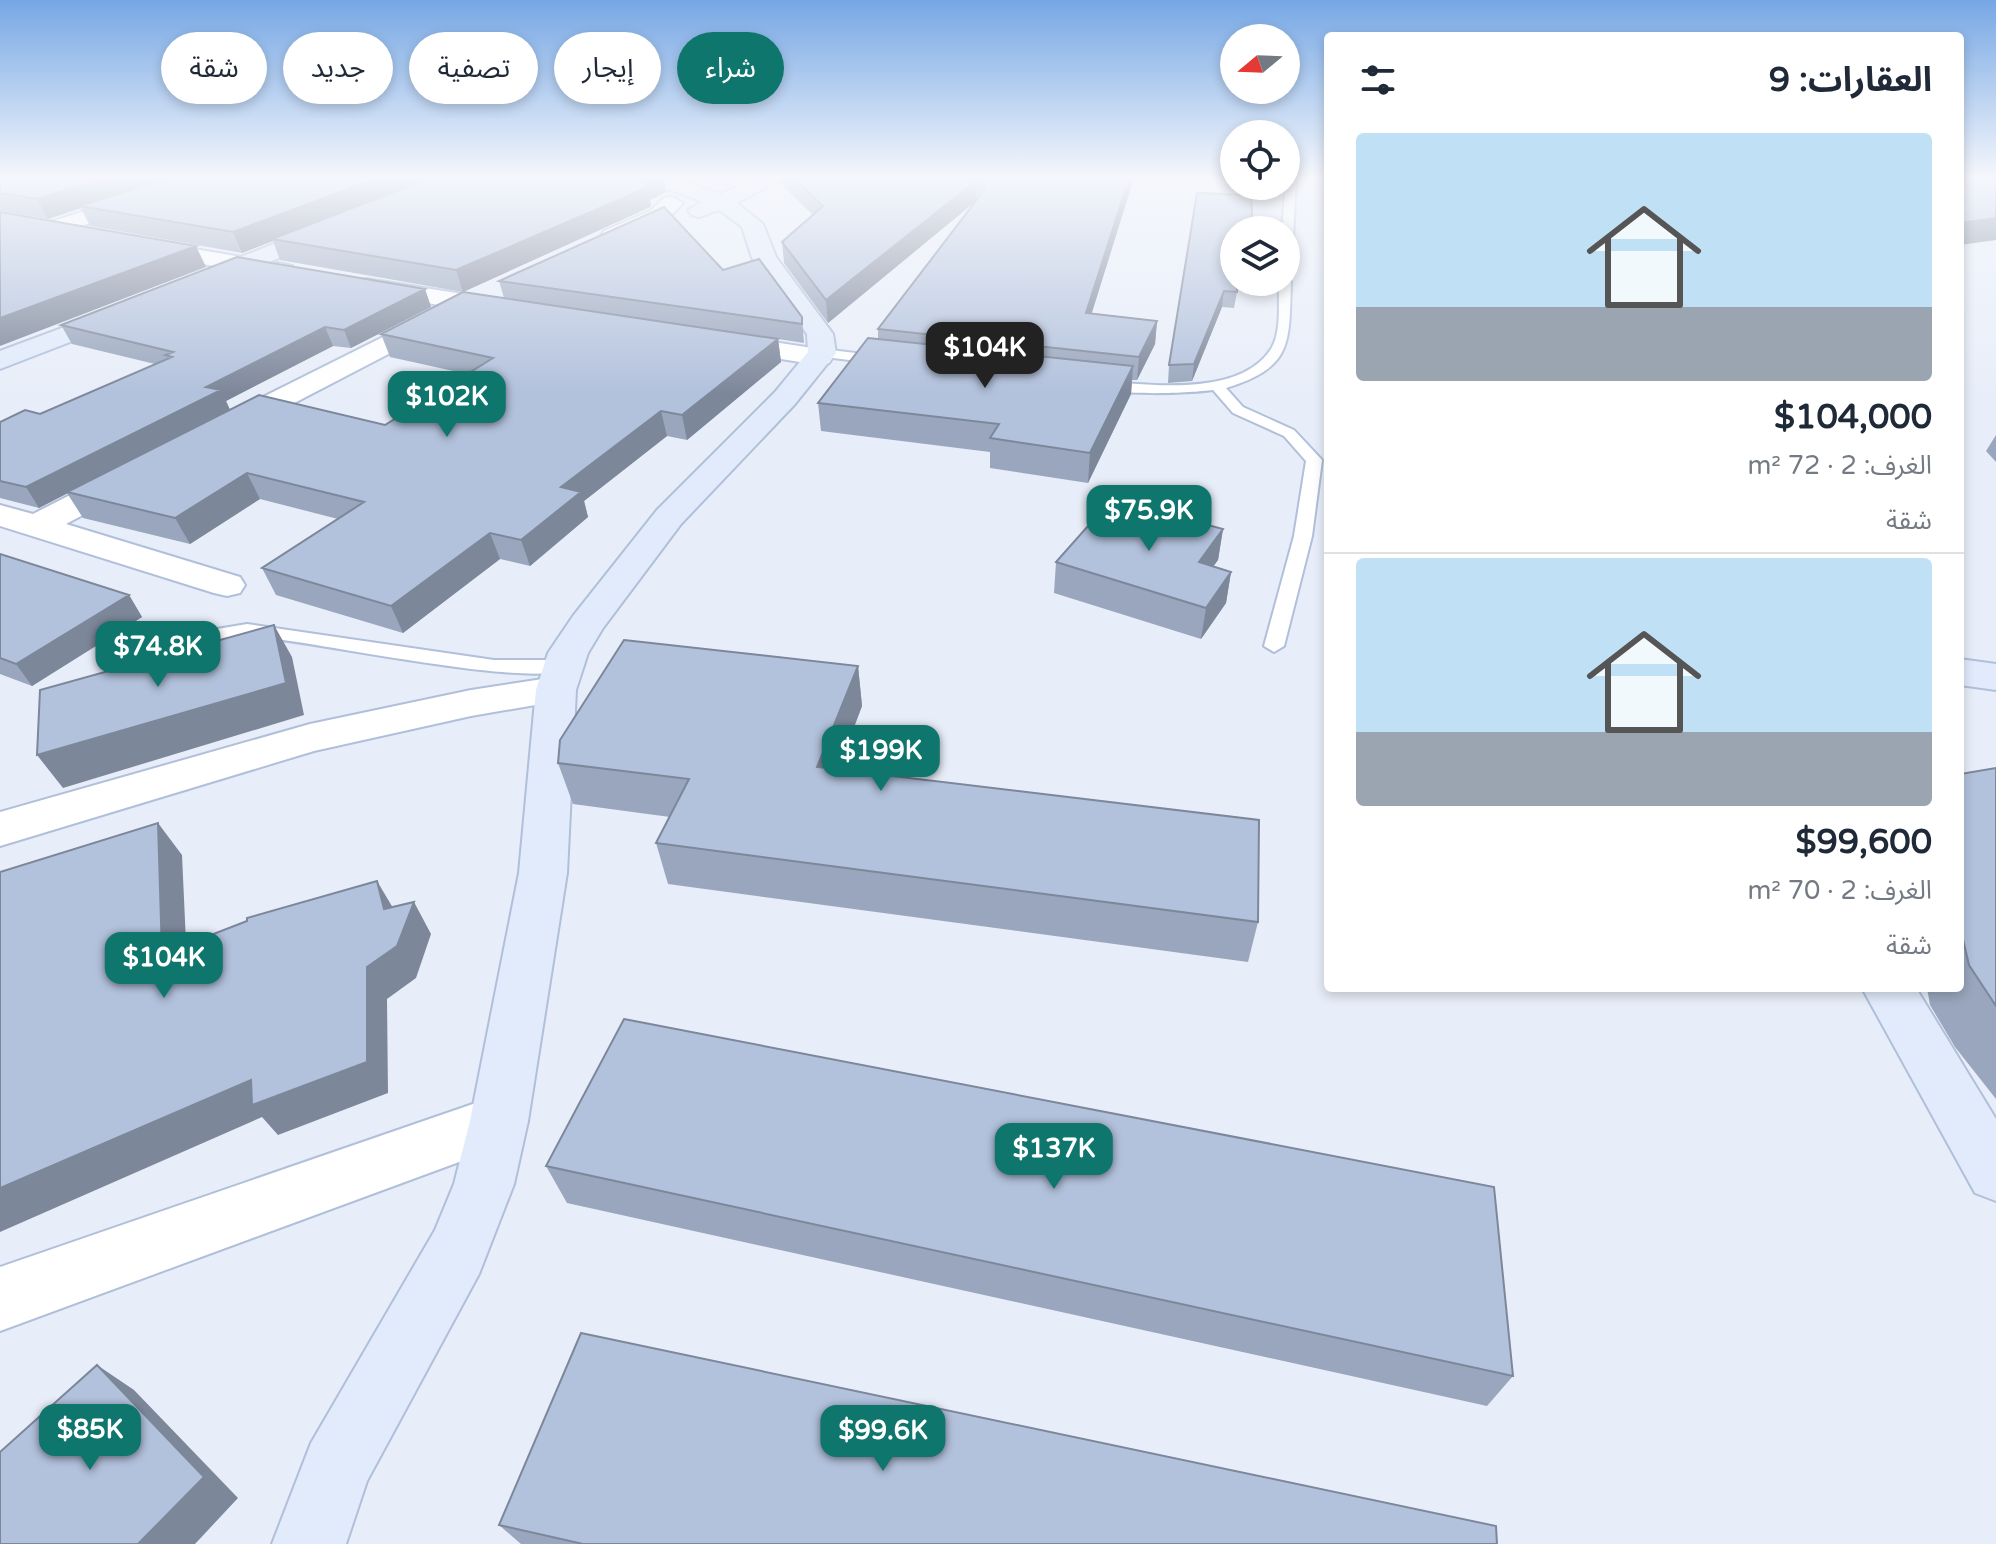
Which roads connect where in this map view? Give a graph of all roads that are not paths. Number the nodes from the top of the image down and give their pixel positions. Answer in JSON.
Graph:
{"nodes":[{"id":1,"x":162,"y":250,"type":"edge"},
{"id":2,"x":278,"y":250,"type":"edge"},
{"id":3,"x":762,"y":250,"type":"edge"},
{"id":4,"x":242,"y":264,"type":"junction"},
{"id":5,"x":301,"y":275,"type":"edge"},
{"id":6,"x":345,"y":282,"type":"edge"},
{"id":7,"x":507,"y":284,"type":"edge"},
{"id":8,"x":171,"y":293,"type":"edge"},
{"id":9,"x":1284,"y":296,"type":"edge"},
{"id":10,"x":466,"y":303,"type":"junction"},
{"id":11,"x":143,"y":305,"type":"edge"},
{"id":12,"x":526,"y":312,"type":"edge"},
{"id":13,"x":695,"y":338,"type":"edge"},
{"id":14,"x":820,"y":355,"type":"junction"},
{"id":15,"x":0,"y":361,"type":"edge"},
{"id":16,"x":898,"y":362,"type":"edge"},
{"id":17,"x":1093,"y":384,"type":"edge"},
{"id":18,"x":1217,"y":386,"type":"junction"},
{"id":19,"x":198,"y":442,"type":"edge"},
{"id":20,"x":157,"y":463,"type":"edge"},
{"id":21,"x":0,"y":515,"type":"edge"},
{"id":22,"x":36,"y":526,"type":"junction"},
{"id":23,"x":227,"y":585,"type":"dead end"},
{"id":24,"x":1274,"y":646,"type":"dead end"},
{"id":25,"x":1964,"y":673,"type":"edge"},
{"id":26,"x":129,"y":675,"type":"edge"},
{"id":27,"x":1996,"y":677,"type":"edge"},
{"id":28,"x":559,"y":678,"type":"junction"},
{"id":29,"x":0,"y":829,"type":"edge"},
{"id":30,"x":1890,"y":992,"type":"edge"},
{"id":31,"x":499,"y":1121,"type":"junction"},
{"id":32,"x":1996,"y":1173,"type":"edge"},
{"id":33,"x":0,"y":1299,"type":"edge"},
{"id":34,"x":306,"y":1536,"type":"edge"}],
"edges":[{"from":1,"to":4,"type":"street"},
{"from":2,"to":4,"type":"main road"},
{"from":3,"to":14,"type":"main road"},
{"from":4,"to":5,"type":"street"},
{"from":4,"to":8,"type":"main road"},
{"from":6,"to":10,"type":"street"},
{"from":7,"to":10,"type":"street"},
{"from":9,"to":18,"type":"lane"},
{"from":10,"to":12,"type":"street"},
{"from":10,"to":19,"type":"street"},
{"from":11,"to":15,"type":"main road"},
{"from":13,"to":14,"type":"street"},
{"from":14,"to":16,"type":"lane"},
{"from":14,"to":28,"type":"main road"},
{"from":17,"to":18,"type":"lane"},
{"from":18,"to":24,"type":"lane"},
{"from":20,"to":22,"type":"street"},
{"from":21,"to":22,"type":"street"},
{"from":22,"to":23,"type":"street"},
{"from":25,"to":27,"type":"main road"},
{"from":26,"to":28,"type":"lane"},
{"from":28,"to":29,"type":"street"},
{"from":28,"to":31,"type":"main road"},
{"from":30,"to":32,"type":"main road"},
{"from":31,"to":33,"type":"street"},
{"from":31,"to":34,"type":"main road"}]}
